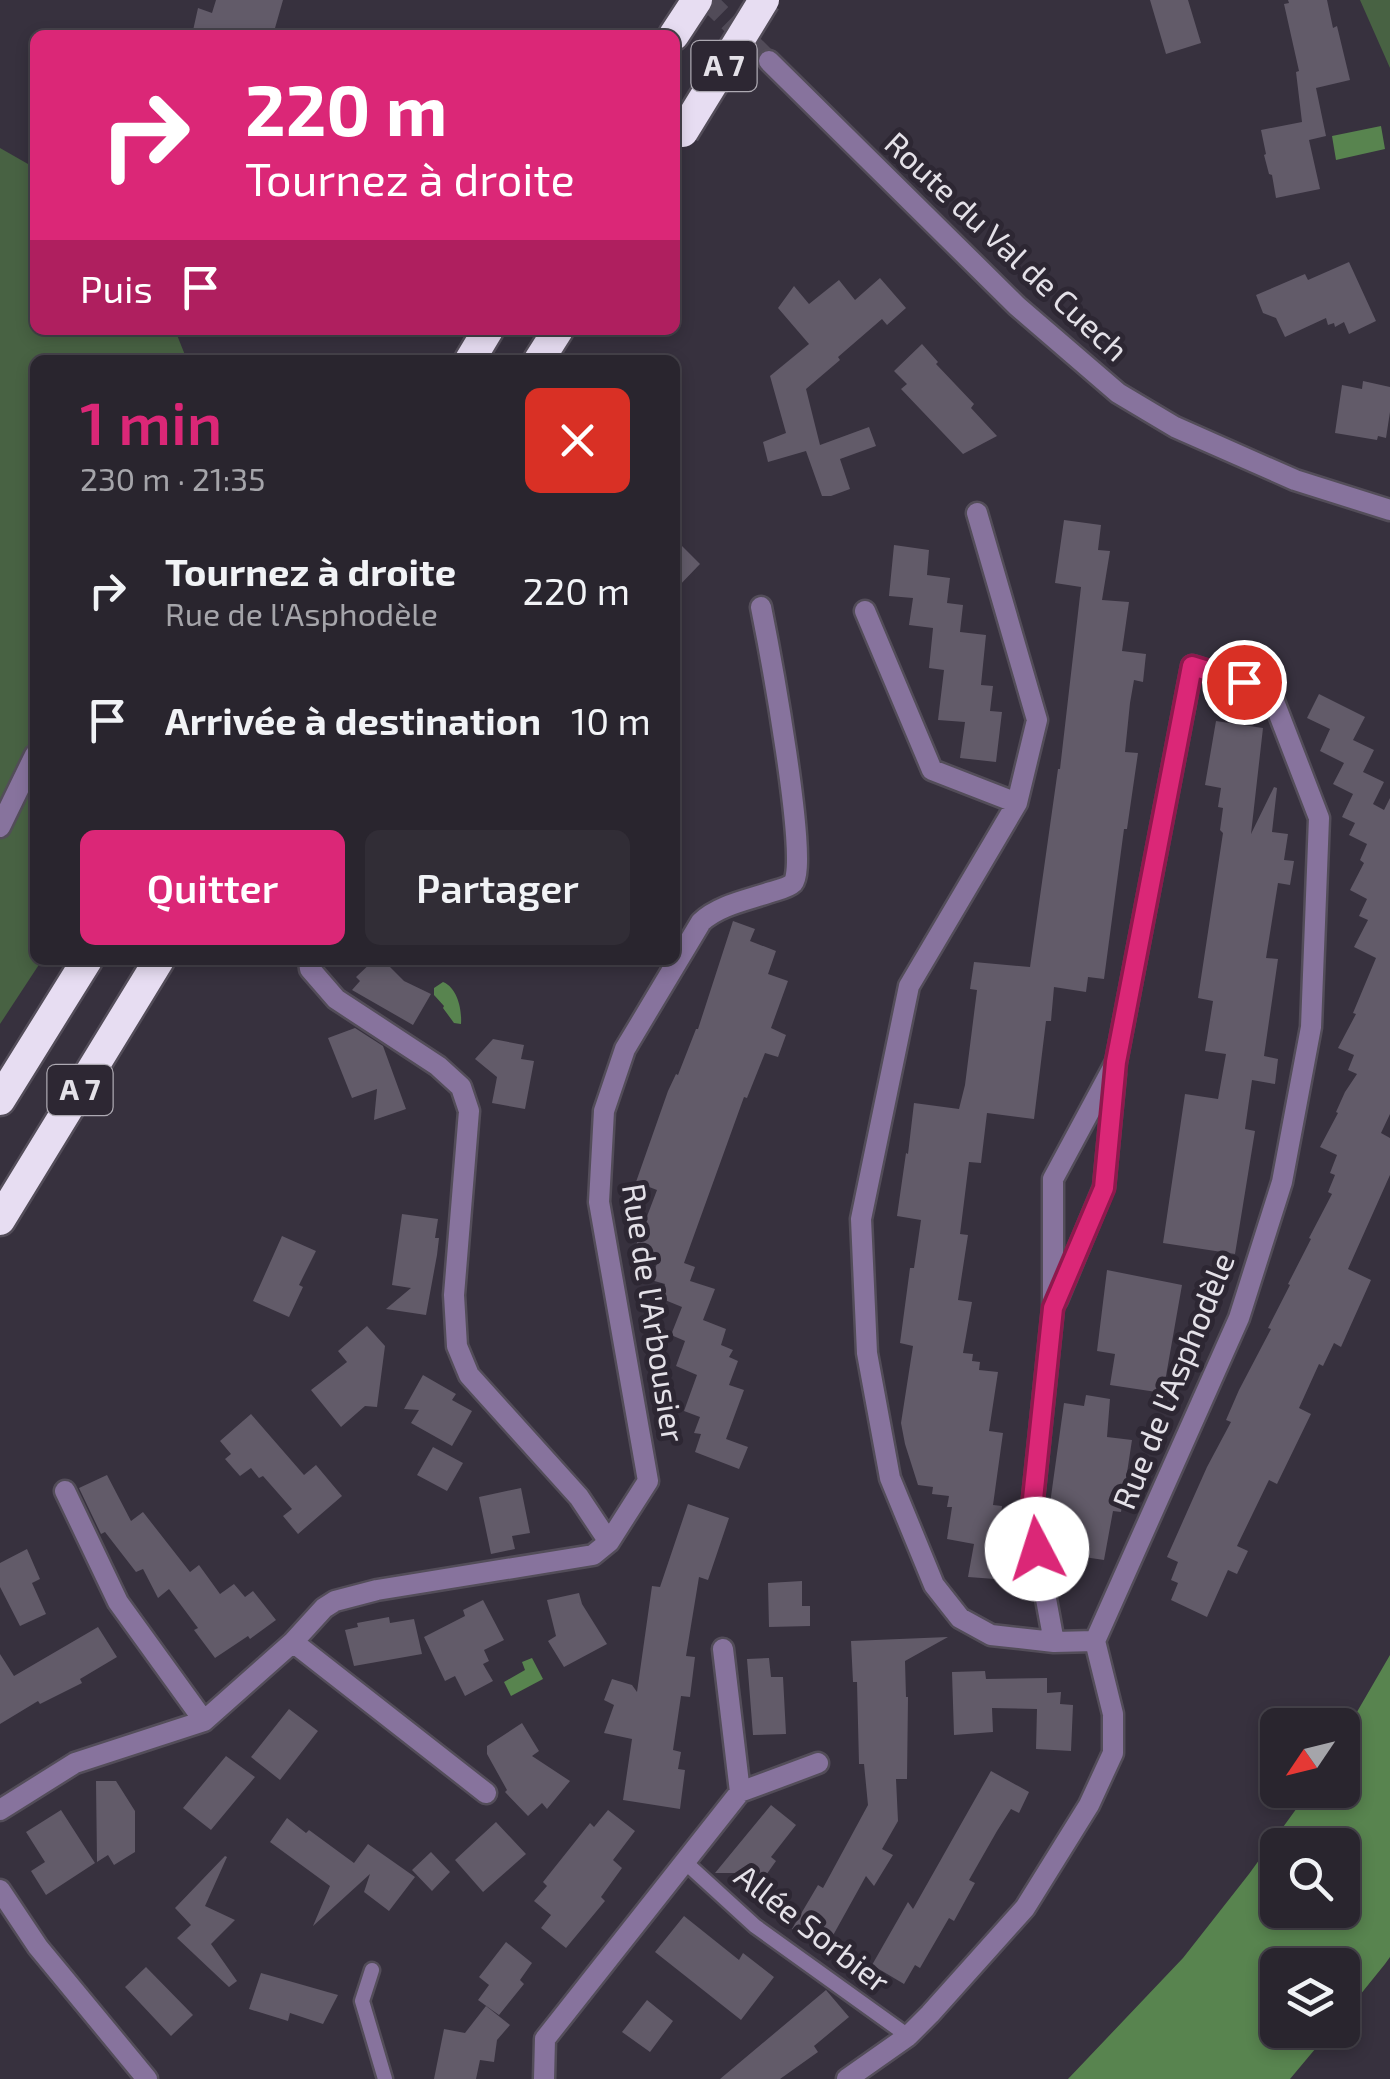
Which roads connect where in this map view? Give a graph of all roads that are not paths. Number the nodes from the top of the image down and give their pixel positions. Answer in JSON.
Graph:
{"nodes":[{"id":1,"x":697,"y":0,"type":"edge"},
{"id":2,"x":764,"y":0,"type":"edge"},
{"id":3,"x":677,"y":30,"type":"edge"},
{"id":4,"x":769,"y":61,"type":"tunnel mouth"},
{"id":5,"x":680,"y":137,"type":"edge"},
{"id":6,"x":1390,"y":510,"type":"edge"},
{"id":7,"x":977,"y":513,"type":"dead end"},
{"id":8,"x":761,"y":607,"type":"dead end"},
{"id":9,"x":865,"y":611,"type":"dead end"},
{"id":10,"x":30,"y":765,"type":"edge"},
{"id":11,"x":1018,"y":803,"type":"junction"},
{"id":12,"x":0,"y":827,"type":"edge"},
{"id":13,"x":680,"y":957,"type":"edge"},
{"id":14,"x":84,"y":965,"type":"edge"},
{"id":15,"x":156,"y":965,"type":"edge"},
{"id":16,"x":310,"y":965,"type":"edge"},
{"id":17,"x":675,"y":965,"type":"edge"},
{"id":18,"x":1116,"y":1062,"type":"junction"},
{"id":19,"x":0,"y":1100,"type":"edge"},
{"id":20,"x":0,"y":1220,"type":"edge"},
{"id":21,"x":1053,"y":1308,"type":"junction"},
{"id":22,"x":65,"y":1491,"type":"dead end"},
{"id":23,"x":609,"y":1542,"type":"junction"},
{"id":24,"x":294,"y":1642,"type":"junction"},
{"id":25,"x":1054,"y":1642,"type":"junction"},
{"id":26,"x":1095,"y":1642,"type":"junction"},
{"id":27,"x":723,"y":1649,"type":"dead end"},
{"id":28,"x":204,"y":1721,"type":"junction"},
{"id":29,"x":818,"y":1763,"type":"dead end"},
{"id":30,"x":740,"y":1792,"type":"junction"},
{"id":31,"x":486,"y":1793,"type":"dead end"},
{"id":32,"x":0,"y":1810,"type":"edge"},
{"id":33,"x":685,"y":1862,"type":"junction"},
{"id":34,"x":0,"y":1890,"type":"edge"},
{"id":35,"x":372,"y":1970,"type":"dead end"},
{"id":36,"x":908,"y":2036,"type":"junction"},
{"id":37,"x":147,"y":2079,"type":"edge"},
{"id":38,"x":385,"y":2079,"type":"edge"},
{"id":39,"x":544,"y":2079,"type":"edge"},
{"id":40,"x":847,"y":2079,"type":"edge"}],
"edges":[{"from":1,"to":3,"type":"highway","number":"A 7"},
{"from":2,"to":5,"type":"highway","number":"A 7","bridge":true},
{"from":4,"to":6,"type":"street","name":"Route du Val de Cuech"},
{"from":7,"to":11,"type":"street"},
{"from":8,"to":13,"type":"street","name":"Rue de l'Arbousier"},
{"from":9,"to":11,"type":"street"},
{"from":10,"to":12,"type":"street"},
{"from":11,"to":25,"type":"street"},
{"from":14,"to":19,"type":"highway","number":"A 7"},
{"from":15,"to":20,"type":"highway","number":"A 7"},
{"from":16,"to":23,"type":"street"},
{"from":17,"to":23,"type":"street","name":"Rue de l'Arbousier"},
{"from":18,"to":21,"type":"street"},
{"from":18,"to":21,"type":"street"},
{"from":18,"to":26,"type":"street","name":"Rue de l'Asphodèle"},
{"from":21,"to":25,"type":"street"},
{"from":22,"to":28,"type":"street"},
{"from":23,"to":24,"type":"street"},
{"from":24,"to":28,"type":"street"},
{"from":24,"to":31,"type":"street"},
{"from":25,"to":26,"type":"street"},
{"from":26,"to":36,"type":"street"},
{"from":27,"to":30,"type":"street"},
{"from":28,"to":32,"type":"street"},
{"from":29,"to":30,"type":"street"},
{"from":30,"to":33,"type":"street"},
{"from":33,"to":36,"type":"lane","name":"Allée Sorbier"},
{"from":33,"to":39,"type":"street"},
{"from":34,"to":37,"type":"street"},
{"from":35,"to":38,"type":"lane"},
{"from":36,"to":40,"type":"street"}]}
